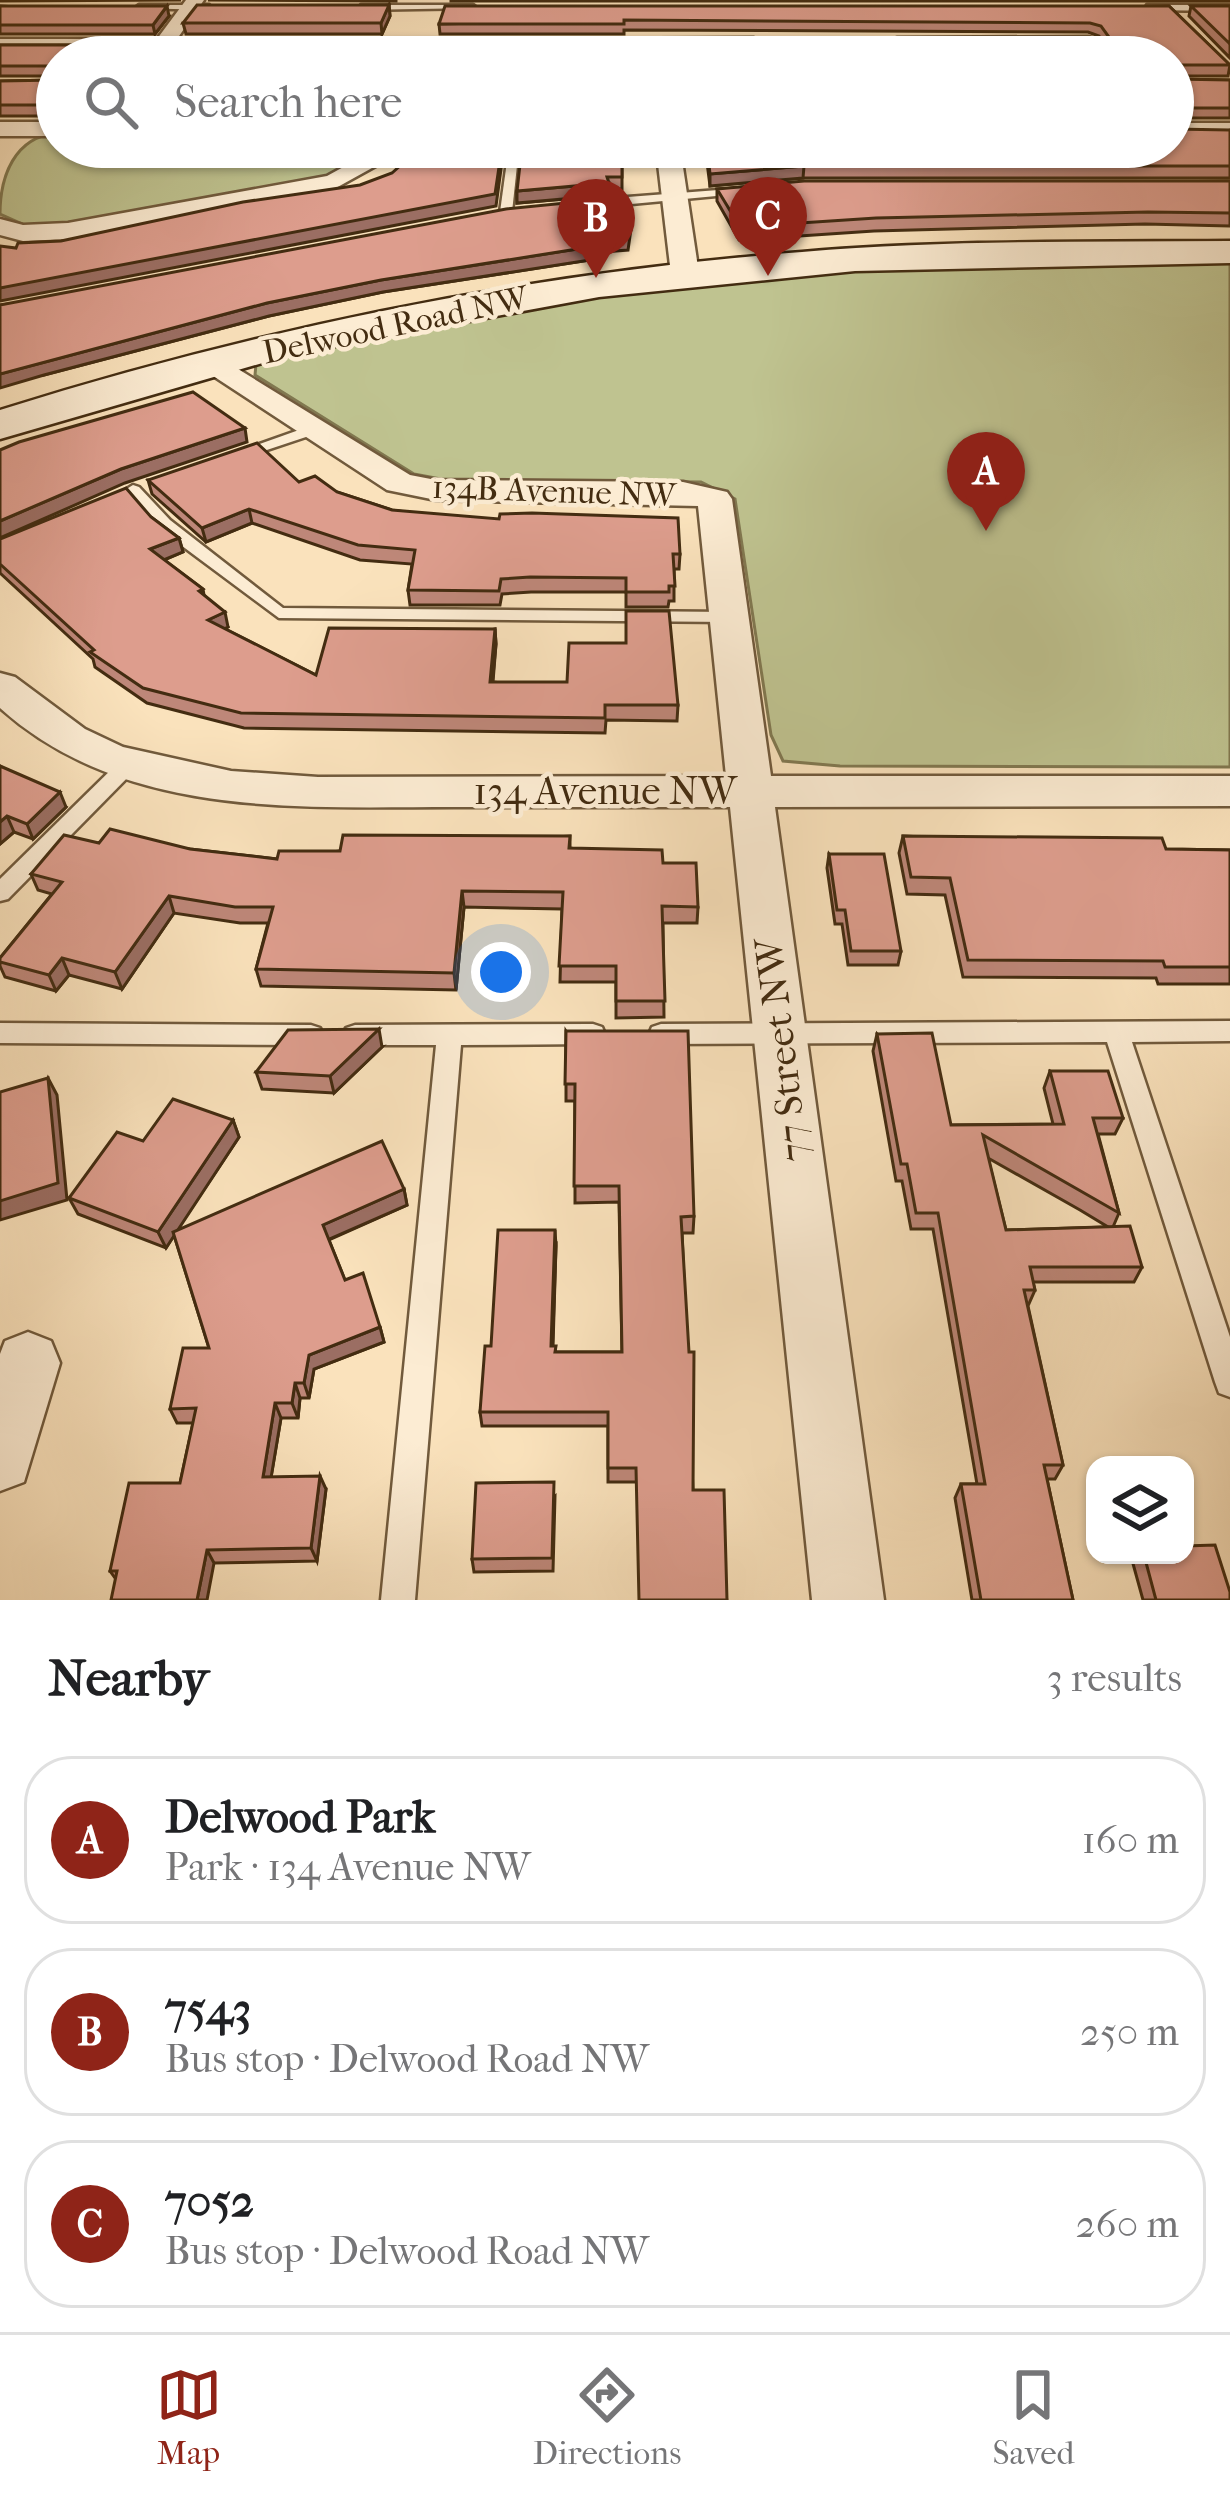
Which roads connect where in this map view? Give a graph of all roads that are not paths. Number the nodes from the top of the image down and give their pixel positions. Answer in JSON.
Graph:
{"nodes":[{"id":1,"x":199,"y":5,"type":"edge"},
{"id":2,"x":118,"y":8,"type":"edge"},
{"id":3,"x":356,"y":8,"type":"edge"},
{"id":4,"x":476,"y":8,"type":"edge"},
{"id":5,"x":1122,"y":8,"type":"edge"},
{"id":6,"x":1170,"y":8,"type":"junction"},
{"id":7,"x":1230,"y":8,"type":"edge"},
{"id":8,"x":1185,"y":23,"type":"edge"},
{"id":9,"x":171,"y":36,"type":"edge"},
{"id":10,"x":0,"y":45,"type":"edge"},
{"id":11,"x":36,"y":45,"type":"edge"},
{"id":12,"x":0,"y":129,"type":"edge"},
{"id":13,"x":26,"y":129,"type":"junction"},
{"id":14,"x":36,"y":129,"type":"edge"},
{"id":15,"x":1194,"y":130,"type":"edge"},
{"id":16,"x":1230,"y":130,"type":"edge"},
{"id":17,"x":0,"y":160,"type":"edge"},
{"id":18,"x":363,"y":168,"type":"edge"},
{"id":19,"x":511,"y":168,"type":"edge"},
{"id":20,"x":671,"y":168,"type":"edge"},
{"id":21,"x":760,"y":189,"type":"edge"},
{"id":22,"x":674,"y":196,"type":"junction"},
{"id":23,"x":569,"y":206,"type":"edge"},
{"id":24,"x":527,"y":210,"type":"edge"},
{"id":25,"x":506,"y":212,"type":"junction"},
{"id":26,"x":483,"y":217,"type":"edge"},
{"id":27,"x":0,"y":227,"type":"edge"},
{"id":28,"x":1230,"y":252,"type":"edge"},
{"id":29,"x":685,"y":274,"type":"junction"},
{"id":30,"x":212,"y":362,"type":"junction"},
{"id":31,"x":0,"y":425,"type":"edge"},
{"id":32,"x":313,"y":430,"type":"junction"},
{"id":33,"x":223,"y":460,"type":"edge"},
{"id":34,"x":155,"y":482,"type":"edge"},
{"id":35,"x":133,"y":490,"type":"junction"},
{"id":36,"x":114,"y":498,"type":"edge"},
{"id":37,"x":715,"y":499,"type":"joint"},
{"id":38,"x":729,"y":617,"type":"junction"},
{"id":39,"x":2,"y":690,"type":"edge"},
{"id":40,"x":128,"y":766,"type":"junction"},
{"id":41,"x":750,"y":790,"type":"junction"},
{"id":42,"x":1230,"y":791,"type":"edge"},
{"id":43,"x":0,"y":893,"type":"edge"},
{"id":44,"x":1115,"y":1031,"type":"junction"},
{"id":45,"x":1230,"y":1031,"type":"edge"},
{"id":46,"x":0,"y":1033,"type":"edge"},
{"id":47,"x":779,"y":1033,"type":"junction"},
{"id":48,"x":449,"y":1035,"type":"junction"},
{"id":49,"x":28,"y":1363,"type":"dead end"},
{"id":50,"x":1230,"y":1382,"type":"edge"},
{"id":51,"x":0,"y":1458,"type":"edge"},
{"id":52,"x":398,"y":1600,"type":"edge"},
{"id":53,"x":848,"y":1600,"type":"edge"}],
"edges":[{"from":1,"to":2,"type":"lane"},
{"from":1,"to":9,"type":"street"},
{"from":3,"to":4,"type":"lane"},
{"from":5,"to":6,"type":"lane"},
{"from":6,"to":7,"type":"lane"},
{"from":6,"to":8,"type":"lane"},
{"from":10,"to":11,"type":"street"},
{"from":12,"to":13,"type":"street"},
{"from":13,"to":14,"type":"street"},
{"from":13,"to":17,"type":"street"},
{"from":15,"to":16,"type":"street"},
{"from":18,"to":27,"type":"street"},
{"from":19,"to":25,"type":"lane"},
{"from":20,"to":22,"type":"street"},
{"from":21,"to":22,"type":"lane"},
{"from":22,"to":23,"type":"lane"},
{"from":22,"to":29,"type":"street"},
{"from":24,"to":25,"type":"lane"},
{"from":25,"to":26,"type":"lane"},
{"from":28,"to":29,"type":"street","name":"Delwood Road NW"},
{"from":29,"to":30,"type":"street","name":"Delwood Road NW"},
{"from":30,"to":31,"type":"street","name":"Delwood Road NW"},
{"from":30,"to":32,"type":"street","name":"134B Avenue NW"},
{"from":32,"to":33,"type":"lane"},
{"from":32,"to":37,"type":"street","name":"134B Avenue NW"},
{"from":34,"to":35,"type":"lane"},
{"from":35,"to":36,"type":"lane"},
{"from":35,"to":38,"type":"lane"},
{"from":37,"to":38,"type":"street","name":"77 Street NW"},
{"from":38,"to":41,"type":"street","name":"77 Street NW"},
{"from":39,"to":40,"type":"street","name":"134 Avenue NW"},
{"from":40,"to":41,"type":"street","name":"134 Avenue NW"},
{"from":40,"to":43,"type":"lane"},
{"from":41,"to":42,"type":"street","name":"134 Avenue NW"},
{"from":41,"to":47,"type":"street","name":"77 Street NW"},
{"from":44,"to":45,"type":"lane"},
{"from":44,"to":47,"type":"lane"},
{"from":44,"to":50,"type":"lane"},
{"from":46,"to":48,"type":"lane"},
{"from":47,"to":48,"type":"lane"},
{"from":47,"to":53,"type":"street","name":"77 Street NW"},
{"from":48,"to":52,"type":"lane"},
{"from":49,"to":51,"type":"street"}]}
